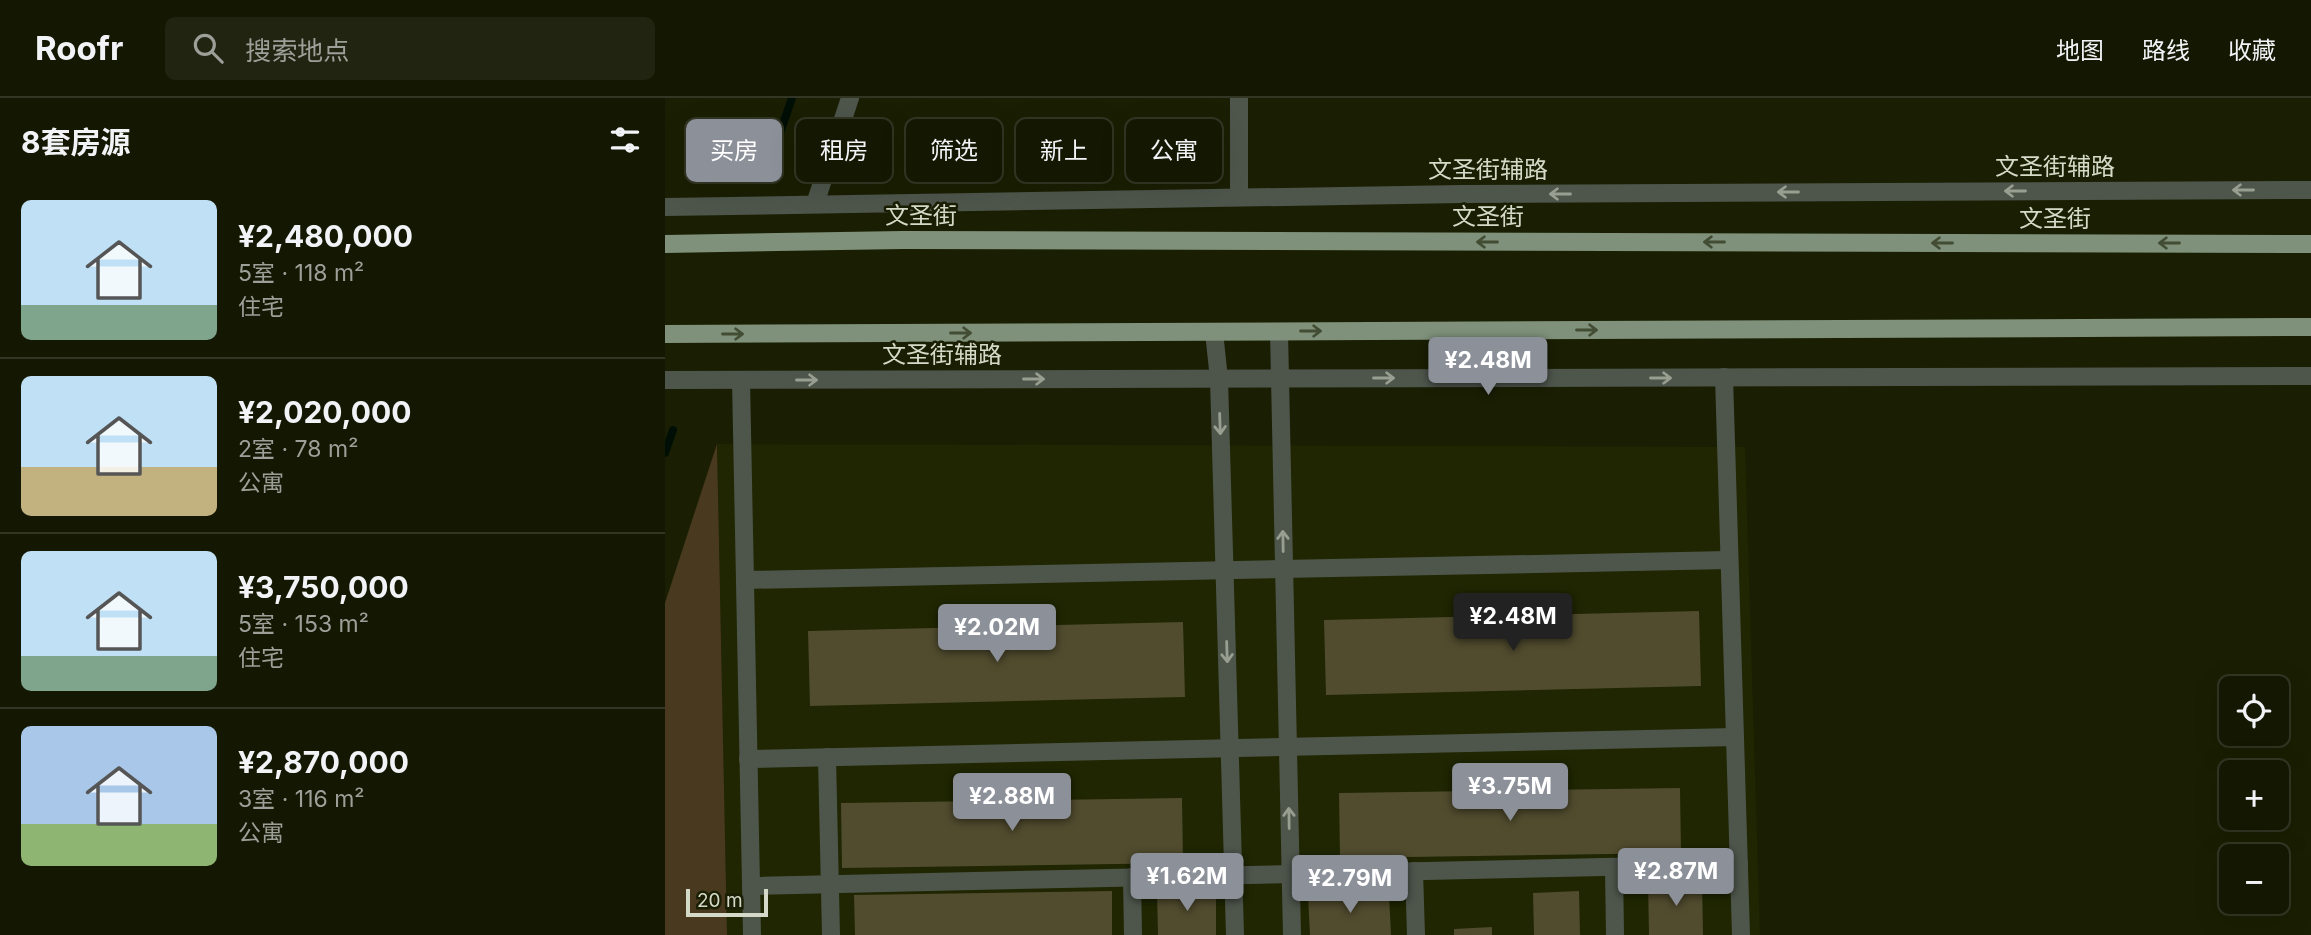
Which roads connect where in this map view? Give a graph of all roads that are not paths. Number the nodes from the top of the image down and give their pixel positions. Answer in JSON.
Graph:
{"nodes":[{"id":1,"x":850,"y":98,"type":"edge"},
{"id":2,"x":1239,"y":98,"type":"edge"},
{"id":3,"x":2311,"y":190,"type":"edge"},
{"id":4,"x":1239,"y":197,"type":"junction"},
{"id":5,"x":815,"y":204,"type":"junction"},
{"id":6,"x":665,"y":206,"type":"edge"},
{"id":7,"x":665,"y":244,"type":"edge"},
{"id":8,"x":2311,"y":244,"type":"edge"},
{"id":9,"x":2311,"y":327,"type":"edge"},
{"id":10,"x":1215,"y":332,"type":"junction"},
{"id":11,"x":1279,"y":332,"type":"junction"},
{"id":12,"x":665,"y":334,"type":"edge"},
{"id":13,"x":2311,"y":376,"type":"edge"},
{"id":14,"x":1724,"y":377,"type":"junction"},
{"id":15,"x":1219,"y":379,"type":"junction"},
{"id":16,"x":1279,"y":379,"type":"junction"},
{"id":17,"x":665,"y":380,"type":"edge"},
{"id":18,"x":741,"y":380,"type":"junction"},
{"id":19,"x":1730,"y":560,"type":"junction"},
{"id":20,"x":1283,"y":569,"type":"junction"},
{"id":21,"x":1225,"y":570,"type":"junction"},
{"id":22,"x":745,"y":580,"type":"junction"},
{"id":23,"x":1735,"y":737,"type":"junction"},
{"id":24,"x":1288,"y":747,"type":"junction"},
{"id":25,"x":1230,"y":748,"type":"junction"},
{"id":26,"x":827,"y":757,"type":"junction"},
{"id":27,"x":748,"y":759,"type":"junction"},
{"id":28,"x":1739,"y":864,"type":"junction"},
{"id":29,"x":1614,"y":867,"type":"junction"},
{"id":30,"x":1414,"y":871,"type":"junction"},
{"id":31,"x":1291,"y":874,"type":"junction"},
{"id":32,"x":1233,"y":875,"type":"junction"},
{"id":33,"x":1132,"y":877,"type":"junction"},
{"id":34,"x":830,"y":884,"type":"junction"},
{"id":35,"x":751,"y":886,"type":"junction"},
{"id":36,"x":752,"y":935,"type":"edge"},
{"id":37,"x":831,"y":935,"type":"edge"},
{"id":38,"x":1133,"y":935,"type":"edge"},
{"id":39,"x":1235,"y":935,"type":"edge"},
{"id":40,"x":1292,"y":935,"type":"edge"},
{"id":41,"x":1416,"y":935,"type":"edge"},
{"id":42,"x":1615,"y":935,"type":"edge"},
{"id":43,"x":1741,"y":935,"type":"edge"}],
"edges":[{"from":1,"to":5,"type":"street"},
{"from":2,"to":4,"type":"street"},
{"from":3,"to":4,"type":"street","name":"文圣街辅路","one_way":true},
{"from":4,"to":5,"type":"street","name":"文圣街辅路"},
{"from":5,"to":6,"type":"street","name":"文圣街辅路"},
{"from":8,"to":7,"type":"main road","name":"文圣街","one_way":true},
{"from":11,"to":9,"type":"main road","one_way":true},
{"from":10,"to":11,"type":"main road"},
{"from":12,"to":10,"type":"main road","one_way":true},
{"from":10,"to":15,"type":"street"},
{"from":11,"to":16,"type":"street"},
{"from":13,"to":14,"type":"street","name":"文圣街辅路"},
{"from":16,"to":14,"type":"street","name":"文圣街辅路","one_way":true},
{"from":14,"to":19,"type":"street"},
{"from":15,"to":16,"type":"street","name":"文圣街辅路"},
{"from":18,"to":15,"type":"street","name":"文圣街辅路","one_way":true},
{"from":15,"to":21,"type":"street","one_way":true},
{"from":20,"to":16,"type":"street","one_way":true},
{"from":17,"to":18,"type":"street","name":"文圣街辅路"},
{"from":18,"to":22,"type":"street"},
{"from":19,"to":20,"type":"street"},
{"from":19,"to":23,"type":"street"},
{"from":20,"to":21,"type":"street"},
{"from":20,"to":24,"type":"street"},
{"from":21,"to":22,"type":"street"},
{"from":21,"to":25,"type":"street","one_way":true},
{"from":22,"to":27,"type":"street"},
{"from":23,"to":24,"type":"street"},
{"from":23,"to":28,"type":"street"},
{"from":24,"to":25,"type":"street"},
{"from":31,"to":24,"type":"street","one_way":true},
{"from":25,"to":26,"type":"street"},
{"from":25,"to":32,"type":"street"},
{"from":26,"to":27,"type":"street"},
{"from":26,"to":34,"type":"street"},
{"from":27,"to":35,"type":"street"},
{"from":28,"to":29,"type":"street"},
{"from":28,"to":43,"type":"street"},
{"from":29,"to":30,"type":"street"},
{"from":29,"to":42,"type":"street"},
{"from":30,"to":31,"type":"street"},
{"from":30,"to":41,"type":"street"},
{"from":31,"to":32,"type":"street"},
{"from":31,"to":40,"type":"street"},
{"from":32,"to":33,"type":"street"},
{"from":32,"to":39,"type":"street"},
{"from":33,"to":34,"type":"street"},
{"from":33,"to":38,"type":"street"},
{"from":34,"to":35,"type":"street"},
{"from":34,"to":37,"type":"street"},
{"from":35,"to":36,"type":"street"}]}
